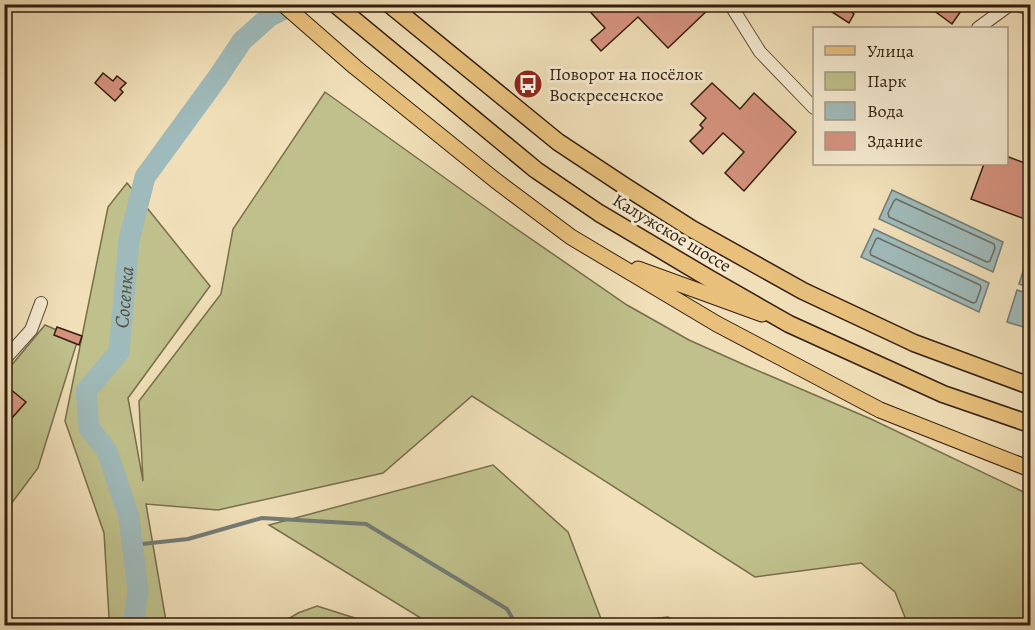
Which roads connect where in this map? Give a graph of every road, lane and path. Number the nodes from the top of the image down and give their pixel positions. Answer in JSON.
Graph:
{"nodes":[{"id":1,"x":283,"y":4,"type":"edge"},
{"id":2,"x":335,"y":4,"type":"edge"},
{"id":3,"x":730,"y":4,"type":"edge"},
{"id":4,"x":1013,"y":4,"type":"edge"},
{"id":5,"x":394,"y":9,"type":"edge"},
{"id":6,"x":1030,"y":9,"type":"edge"},
{"id":7,"x":979,"y":27,"type":"edge"},
{"id":8,"x":813,"y":107,"type":"edge"},
{"id":9,"x":599,"y":253,"type":"junction"},
{"id":10,"x":41,"y":303,"type":"dead end"},
{"id":11,"x":789,"y":324,"type":"junction"},
{"id":12,"x":4,"y":360,"type":"edge"},
{"id":13,"x":1030,"y":386,"type":"edge"},
{"id":14,"x":1030,"y":424,"type":"edge"},
{"id":15,"x":1030,"y":469,"type":"edge"}],
"edges":[{"from":1,"to":9,"type":"main road"},
{"from":2,"to":11,"type":"highway","name":"Калужское шоссе"},
{"from":3,"to":8,"type":"street"},
{"from":4,"to":6,"type":"street"},
{"from":4,"to":7,"type":"street"},
{"from":5,"to":13,"type":"highway","name":"Калужское шоссе"},
{"from":9,"to":11,"type":"main road"},
{"from":9,"to":15,"type":"main road"},
{"from":10,"to":12,"type":"street"},
{"from":11,"to":14,"type":"highway","name":"Калужское шоссе"}]}
